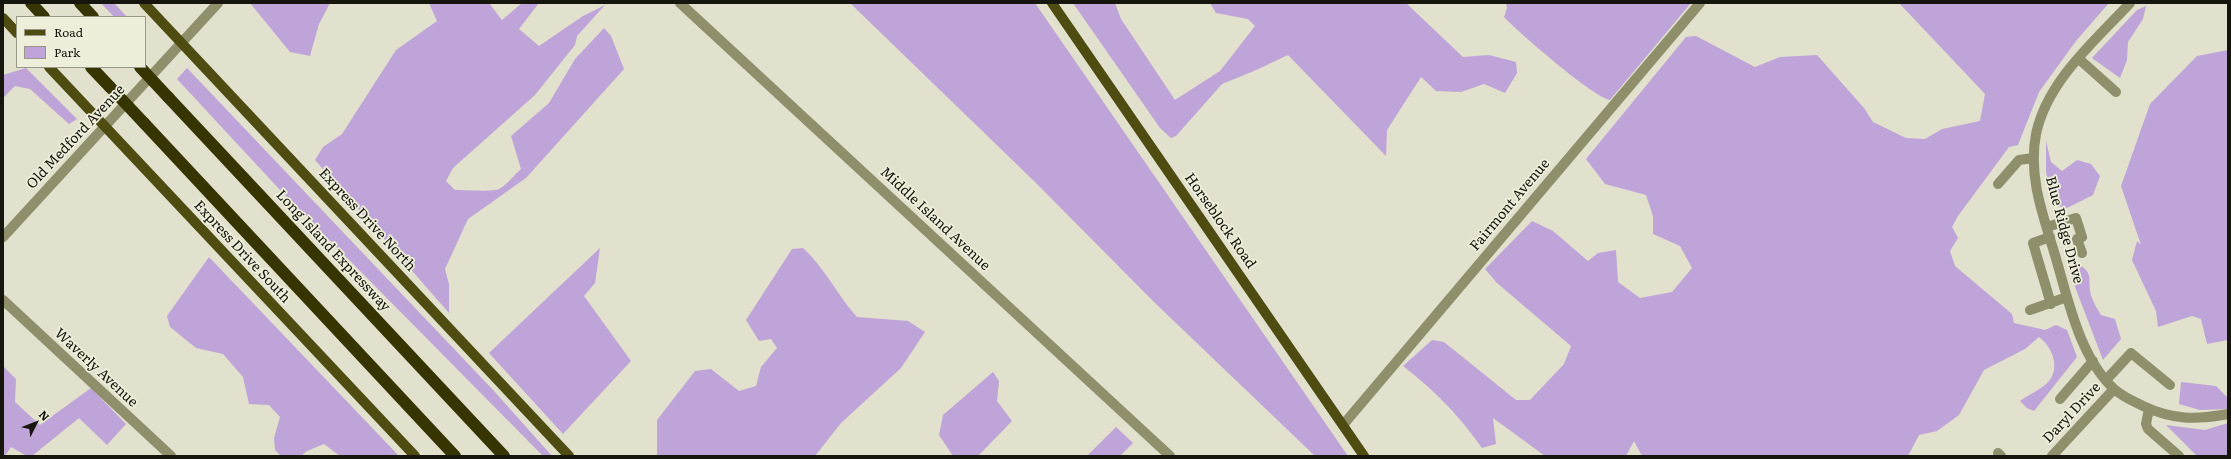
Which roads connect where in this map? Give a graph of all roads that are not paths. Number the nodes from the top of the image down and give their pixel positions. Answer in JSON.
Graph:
{"nodes":[{"id":1,"x":31,"y":3,"type":"edge"},
{"id":2,"x":80,"y":3,"type":"edge"},
{"id":3,"x":144,"y":3,"type":"edge"},
{"id":4,"x":218,"y":3,"type":"edge"},
{"id":5,"x":680,"y":3,"type":"edge"},
{"id":6,"x":1052,"y":3,"type":"edge"},
{"id":7,"x":1700,"y":3,"type":"edge"},
{"id":8,"x":2130,"y":3,"type":"edge"},
{"id":9,"x":43,"y":16,"type":"edge"},
{"id":10,"x":92,"y":16,"type":"edge"},
{"id":11,"x":3,"y":18,"type":"edge"},
{"id":12,"x":16,"y":32,"type":"edge"},
{"id":13,"x":182,"y":43,"type":"junction"},
{"id":14,"x":2079,"y":59,"type":"junction"},
{"id":15,"x":50,"y":68,"type":"edge"},
{"id":16,"x":92,"y":68,"type":"edge"},
{"id":17,"x":141,"y":68,"type":"edge"},
{"id":18,"x":2116,"y":92,"type":"dead end"},
{"id":19,"x":105,"y":126,"type":"junction"},
{"id":20,"x":2033,"y":158,"type":"junction"},
{"id":21,"x":1998,"y":184,"type":"dead end"},
{"id":22,"x":2048,"y":232,"type":"junction"},
{"id":23,"x":3,"y":237,"type":"edge"},
{"id":24,"x":2082,"y":253,"type":"dead end"},
{"id":25,"x":2067,"y":297,"type":"junction"},
{"id":26,"x":3,"y":300,"type":"edge"},
{"id":27,"x":2051,"y":304,"type":"junction"},
{"id":28,"x":2030,"y":310,"type":"dead end"},
{"id":29,"x":2093,"y":361,"type":"junction"},
{"id":30,"x":2106,"y":380,"type":"junction"},
{"id":31,"x":2170,"y":385,"type":"dead end"},
{"id":32,"x":2114,"y":389,"type":"junction"},
{"id":33,"x":2060,"y":399,"type":"dead end"},
{"id":34,"x":2149,"y":409,"type":"junction"},
{"id":35,"x":2228,"y":414,"type":"edge"},
{"id":36,"x":1343,"y":425,"type":"junction"},
{"id":37,"x":171,"y":456,"type":"edge"},
{"id":38,"x":415,"y":456,"type":"edge"},
{"id":39,"x":455,"y":456,"type":"edge"},
{"id":40,"x":504,"y":456,"type":"edge"},
{"id":41,"x":569,"y":456,"type":"edge"},
{"id":42,"x":1170,"y":456,"type":"edge"},
{"id":43,"x":1364,"y":456,"type":"edge"},
{"id":44,"x":2052,"y":456,"type":"edge"},
{"id":45,"x":2179,"y":456,"type":"edge"}],
"edges":[{"from":1,"to":9,"type":"highway"},
{"from":2,"to":10,"type":"highway"},
{"from":3,"to":13,"type":"main road","name":"Express Drive North"},
{"from":4,"to":13,"type":"street","name":"Old Medford Avenue"},
{"from":5,"to":42,"type":"street","name":"Middle Island Avenue"},
{"from":6,"to":36,"type":"main road","name":"Horseblock Road"},
{"from":7,"to":36,"type":"street","name":"Fairmont Avenue"},
{"from":8,"to":14,"type":"street","name":"Blue Ridge Drive"},
{"from":11,"to":12,"type":"main road"},
{"from":13,"to":19,"type":"street","name":"Old Medford Avenue"},
{"from":13,"to":41,"type":"main road","name":"Express Drive North"},
{"from":14,"to":18,"type":"street"},
{"from":14,"to":20,"type":"street","name":"Blue Ridge Drive"},
{"from":15,"to":19,"type":"main road","name":"Express Drive South"},
{"from":16,"to":39,"type":"highway","bridge":true},
{"from":17,"to":40,"type":"highway","name":"Long Island Expressway","bridge":true},
{"from":19,"to":23,"type":"street","name":"Old Medford Avenue"},
{"from":19,"to":38,"type":"main road","name":"Express Drive South"},
{"from":20,"to":21,"type":"street"},
{"from":20,"to":22,"type":"street","name":"Blue Ridge Drive"},
{"from":22,"to":24,"type":"street"},
{"from":22,"to":25,"type":"street","name":"Blue Ridge Drive"},
{"from":22,"to":27,"type":"street"},
{"from":25,"to":27,"type":"street"},
{"from":25,"to":29,"type":"street","name":"Blue Ridge Drive"},
{"from":26,"to":37,"type":"street","name":"Waverly Avenue"},
{"from":27,"to":28,"type":"street"},
{"from":29,"to":30,"type":"street","name":"Blue Ridge Drive"},
{"from":29,"to":33,"type":"street"},
{"from":30,"to":31,"type":"street"},
{"from":30,"to":32,"type":"street","name":"Blue Ridge Drive"},
{"from":32,"to":34,"type":"street","name":"Blue Ridge Drive"},
{"from":32,"to":44,"type":"street","name":"Daryl Drive"},
{"from":34,"to":35,"type":"street","name":"Blue Ridge Drive"},
{"from":34,"to":45,"type":"street"},
{"from":36,"to":43,"type":"main road","name":"Horseblock Road"}]}
